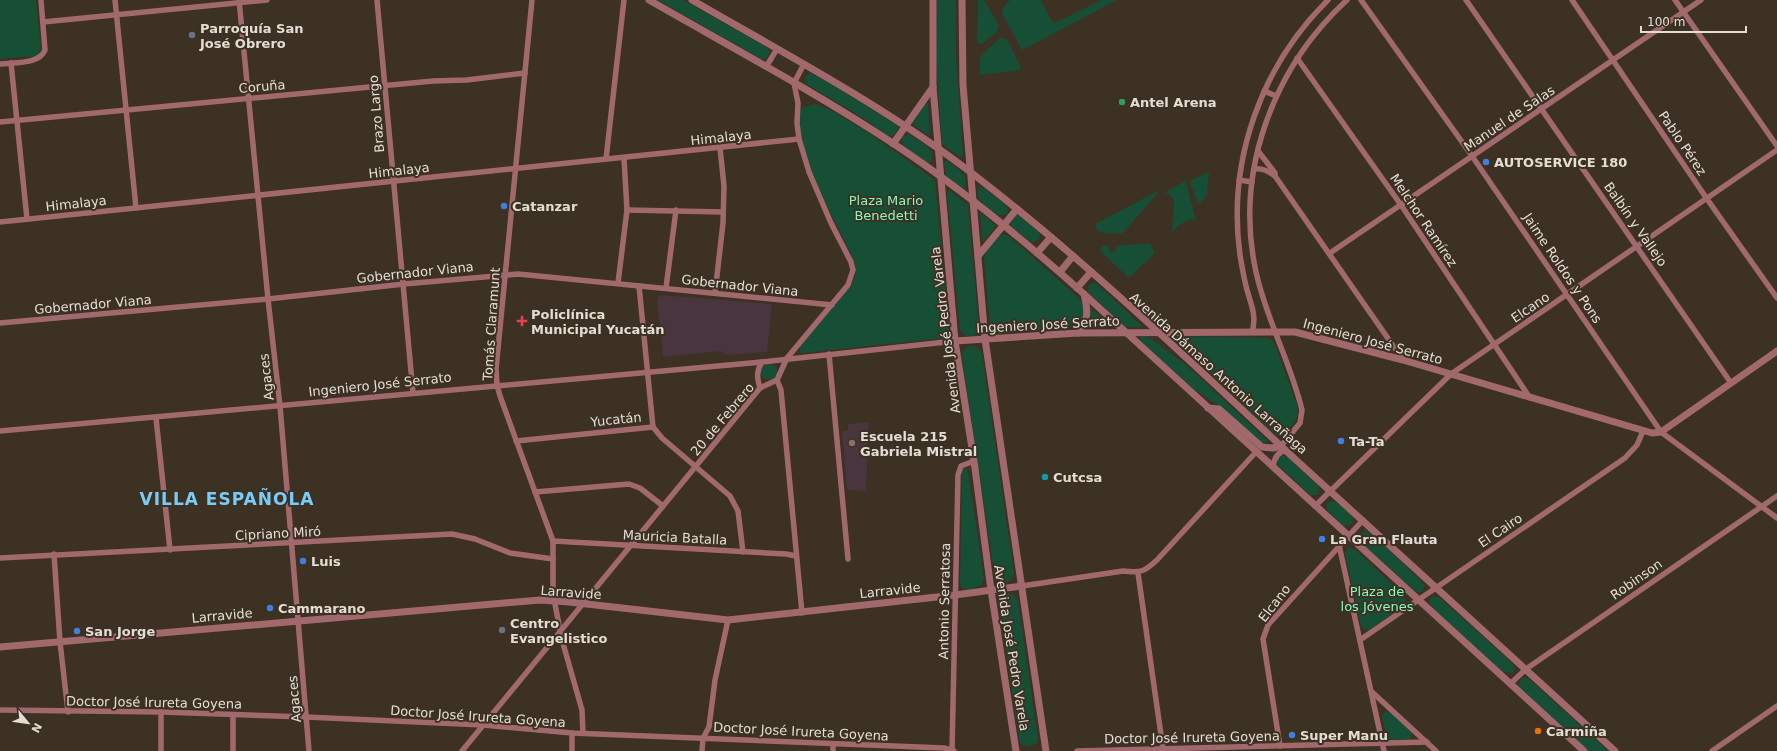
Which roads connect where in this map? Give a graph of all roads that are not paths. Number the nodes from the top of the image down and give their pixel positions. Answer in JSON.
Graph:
{"nodes":[{"id":1,"x":41,"y":0,"type":"edge"},
{"id":2,"x":115,"y":0,"type":"edge"},
{"id":3,"x":267,"y":0,"type":"edge"},
{"id":4,"x":376,"y":0,"type":"edge"},
{"id":5,"x":532,"y":0,"type":"edge"},
{"id":6,"x":624,"y":0,"type":"edge"},
{"id":7,"x":649,"y":0,"type":"edge"},
{"id":8,"x":692,"y":0,"type":"edge"},
{"id":9,"x":933,"y":0,"type":"edge"},
{"id":10,"x":962,"y":0,"type":"edge"},
{"id":11,"x":1328,"y":0,"type":"edge"},
{"id":12,"x":1347,"y":0,"type":"edge"},
{"id":13,"x":1362,"y":0,"type":"edge"},
{"id":14,"x":1466,"y":0,"type":"edge"},
{"id":15,"x":1572,"y":0,"type":"edge"},
{"id":16,"x":1675,"y":0,"type":"edge"},
{"id":17,"x":1701,"y":0,"type":"edge"},
{"id":18,"x":239,"y":1,"type":"edge"},
{"id":19,"x":1684,"y":12,"type":"junction"},
{"id":20,"x":116,"y":15,"type":"junction"},
{"id":21,"x":43,"y":22,"type":"junction"},
{"id":22,"x":777,"y":49,"type":"junction"},
{"id":23,"x":1297,"y":58,"type":"junction"},
{"id":24,"x":1614,"y":60,"type":"junction"},
{"id":25,"x":11,"y":62,"type":"junction"},
{"id":26,"x":0,"y":64,"type":"edge"},
{"id":27,"x":804,"y":64,"type":"junction"},
{"id":28,"x":766,"y":67,"type":"junction"},
{"id":29,"x":525,"y":73,"type":"junction"},
{"id":30,"x":794,"y":83,"type":"junction"},
{"id":31,"x":384,"y":86,"type":"junction"},
{"id":32,"x":933,"y":87,"type":"junction"},
{"id":33,"x":1264,"y":91,"type":"junction"},
{"id":34,"x":1276,"y":96,"type":"junction"},
{"id":35,"x":249,"y":99,"type":"junction"},
{"id":36,"x":1542,"y":108,"type":"junction"},
{"id":37,"x":127,"y":110,"type":"junction"},
{"id":38,"x":17,"y":120,"type":"junction"},
{"id":39,"x":0,"y":122,"type":"edge"},
{"id":40,"x":905,"y":127,"type":"junction"},
{"id":41,"x":799,"y":139,"type":"junction"},
{"id":42,"x":893,"y":144,"type":"junction"},
{"id":43,"x":1777,"y":146,"type":"edge"},
{"id":44,"x":720,"y":148,"type":"junction"},
{"id":45,"x":938,"y":149,"type":"junction"},
{"id":46,"x":1777,"y":150,"type":"edge"},
{"id":47,"x":1258,"y":151,"type":"junction"},
{"id":48,"x":1472,"y":156,"type":"junction"},
{"id":49,"x":624,"y":158,"type":"junction"},
{"id":50,"x":606,"y":159,"type":"junction"},
{"id":51,"x":516,"y":168,"type":"junction"},
{"id":52,"x":1254,"y":169,"type":"junction"},
{"id":53,"x":971,"y":172,"type":"junction"},
{"id":54,"x":940,"y":176,"type":"junction"},
{"id":55,"x":1275,"y":176,"type":"junction"},
{"id":56,"x":1239,"y":180,"type":"junction"},
{"id":57,"x":393,"y":182,"type":"junction"},
{"id":58,"x":1252,"y":182,"type":"junction"},
{"id":59,"x":259,"y":196,"type":"junction"},
{"id":60,"x":1707,"y":199,"type":"junction"},
{"id":61,"x":974,"y":201,"type":"junction"},
{"id":62,"x":1401,"y":205,"type":"junction"},
{"id":63,"x":136,"y":208,"type":"junction"},
{"id":64,"x":1017,"y":209,"type":"junction"},
{"id":65,"x":627,"y":210,"type":"junction"},
{"id":66,"x":676,"y":210,"type":"junction"},
{"id":67,"x":723,"y":212,"type":"junction"},
{"id":68,"x":27,"y":219,"type":"junction"},
{"id":69,"x":0,"y":222,"type":"edge"},
{"id":70,"x":1004,"y":225,"type":"junction"},
{"id":71,"x":1051,"y":237,"type":"junction"},
{"id":72,"x":1637,"y":246,"type":"junction"},
{"id":73,"x":1037,"y":253,"type":"junction"},
{"id":74,"x":1330,"y":253,"type":"junction"},
{"id":75,"x":978,"y":256,"type":"junction"},
{"id":76,"x":1073,"y":256,"type":"junction"},
{"id":77,"x":1060,"y":272,"type":"junction"},
{"id":78,"x":1091,"y":272,"type":"junction"},
{"id":79,"x":506,"y":275,"type":"junction"},
{"id":80,"x":618,"y":283,"type":"junction"},
{"id":81,"x":404,"y":284,"type":"junction"},
{"id":82,"x":639,"y":286,"type":"junction"},
{"id":83,"x":666,"y":288,"type":"junction"},
{"id":84,"x":1077,"y":288,"type":"junction"},
{"id":85,"x":715,"y":293,"type":"junction"},
{"id":86,"x":1084,"y":294,"type":"junction"},
{"id":87,"x":1568,"y":294,"type":"junction"},
{"id":88,"x":1777,"y":298,"type":"edge"},
{"id":89,"x":268,"y":299,"type":"junction"},
{"id":90,"x":832,"y":305,"type":"junction"},
{"id":91,"x":0,"y":323,"type":"edge"},
{"id":92,"x":1125,"y":331,"type":"junction"},
{"id":93,"x":1157,"y":331,"type":"junction"},
{"id":94,"x":1078,"y":332,"type":"junction"},
{"id":95,"x":1252,"y":332,"type":"junction"},
{"id":96,"x":1276,"y":332,"type":"junction"},
{"id":97,"x":985,"y":339,"type":"junction"},
{"id":98,"x":955,"y":341,"type":"junction"},
{"id":99,"x":1495,"y":344,"type":"junction"},
{"id":100,"x":1777,"y":351,"type":"edge"},
{"id":101,"x":829,"y":354,"type":"junction"},
{"id":102,"x":787,"y":358,"type":"junction"},
{"id":103,"x":1403,"y":360,"type":"junction"},
{"id":104,"x":762,"y":362,"type":"junction"},
{"id":105,"x":647,"y":372,"type":"junction"},
{"id":106,"x":1451,"y":374,"type":"junction"},
{"id":107,"x":777,"y":380,"type":"junction"},
{"id":108,"x":1731,"y":383,"type":"junction"},
{"id":109,"x":497,"y":385,"type":"junction"},
{"id":110,"x":760,"y":388,"type":"junction"},
{"id":111,"x":414,"y":393,"type":"junction"},
{"id":112,"x":1530,"y":398,"type":"junction"},
{"id":113,"x":280,"y":406,"type":"junction"},
{"id":114,"x":1208,"y":408,"type":"junction"},
{"id":115,"x":156,"y":418,"type":"junction"},
{"id":116,"x":653,"y":427,"type":"junction"},
{"id":117,"x":0,"y":431,"type":"edge"},
{"id":118,"x":1643,"y":431,"type":"junction"},
{"id":119,"x":1661,"y":432,"type":"junction"},
{"id":120,"x":516,"y":441,"type":"junction"},
{"id":121,"x":1284,"y":448,"type":"junction"},
{"id":122,"x":1256,"y":452,"type":"junction"},
{"id":123,"x":974,"y":461,"type":"junction"},
{"id":124,"x":696,"y":467,"type":"junction"},
{"id":125,"x":1273,"y":468,"type":"junction"},
{"id":126,"x":1330,"y":491,"type":"junction"},
{"id":127,"x":535,"y":492,"type":"junction"},
{"id":128,"x":1777,"y":496,"type":"edge"},
{"id":129,"x":663,"y":506,"type":"junction"},
{"id":130,"x":1315,"y":506,"type":"junction"},
{"id":131,"x":1761,"y":507,"type":"junction"},
{"id":132,"x":1777,"y":518,"type":"edge"},
{"id":133,"x":1362,"y":520,"type":"junction"},
{"id":134,"x":1348,"y":536,"type":"junction"},
{"id":135,"x":553,"y":541,"type":"junction"},
{"id":136,"x":291,"y":544,"type":"junction"},
{"id":137,"x":1339,"y":545,"type":"junction"},
{"id":138,"x":630,"y":546,"type":"junction"},
{"id":139,"x":170,"y":550,"type":"junction"},
{"id":140,"x":743,"y":552,"type":"junction"},
{"id":141,"x":54,"y":554,"type":"junction"},
{"id":142,"x":796,"y":556,"type":"junction"},
{"id":143,"x":0,"y":558,"type":"edge"},
{"id":144,"x":553,"y":559,"type":"junction"},
{"id":145,"x":848,"y":559,"type":"dead end"},
{"id":146,"x":1138,"y":573,"type":"junction"},
{"id":147,"x":1022,"y":586,"type":"junction"},
{"id":148,"x":1436,"y":587,"type":"junction"},
{"id":149,"x":991,"y":590,"type":"junction"},
{"id":150,"x":955,"y":595,"type":"junction"},
{"id":151,"x":1418,"y":600,"type":"junction"},
{"id":152,"x":554,"y":601,"type":"junction"},
{"id":153,"x":582,"y":604,"type":"junction"},
{"id":154,"x":802,"y":613,"type":"junction"},
{"id":155,"x":728,"y":620,"type":"junction"},
{"id":156,"x":298,"y":621,"type":"junction"},
{"id":157,"x":560,"y":630,"type":"junction"},
{"id":158,"x":1360,"y":640,"type":"junction"},
{"id":159,"x":60,"y":642,"type":"junction"},
{"id":160,"x":0,"y":647,"type":"edge"},
{"id":161,"x":1526,"y":669,"type":"junction"},
{"id":162,"x":1510,"y":684,"type":"junction"},
{"id":163,"x":1372,"y":692,"type":"junction"},
{"id":164,"x":1777,"y":706,"type":"edge"},
{"id":165,"x":0,"y":710,"type":"edge"},
{"id":166,"x":68,"y":712,"type":"junction"},
{"id":167,"x":161,"y":712,"type":"junction"},
{"id":168,"x":233,"y":715,"type":"junction"},
{"id":169,"x":306,"y":717,"type":"junction"},
{"id":170,"x":483,"y":725,"type":"junction"},
{"id":171,"x":572,"y":733,"type":"junction"},
{"id":172,"x":583,"y":733,"type":"junction"},
{"id":173,"x":703,"y":738,"type":"junction"},
{"id":174,"x":1427,"y":742,"type":"junction"},
{"id":175,"x":1383,"y":743,"type":"junction"},
{"id":176,"x":833,"y":744,"type":"junction"},
{"id":177,"x":1338,"y":745,"type":"junction"},
{"id":178,"x":1280,"y":746,"type":"junction"},
{"id":179,"x":1163,"y":749,"type":"junction"},
{"id":180,"x":1245,"y":749,"type":"edge"},
{"id":181,"x":161,"y":751,"type":"edge"},
{"id":182,"x":233,"y":751,"type":"edge"},
{"id":183,"x":309,"y":751,"type":"edge"},
{"id":184,"x":462,"y":751,"type":"edge"},
{"id":185,"x":572,"y":751,"type":"edge"},
{"id":186,"x":702,"y":751,"type":"edge"},
{"id":187,"x":833,"y":751,"type":"edge"},
{"id":188,"x":952,"y":751,"type":"edge"},
{"id":189,"x":1016,"y":751,"type":"edge"},
{"id":190,"x":1046,"y":751,"type":"edge"},
{"id":191,"x":1077,"y":751,"type":"edge"},
{"id":192,"x":1103,"y":751,"type":"edge"},
{"id":193,"x":1334,"y":751,"type":"edge"},
{"id":194,"x":1384,"y":751,"type":"edge"},
{"id":195,"x":1436,"y":751,"type":"edge"},
{"id":196,"x":1584,"y":751,"type":"edge"},
{"id":197,"x":1616,"y":751,"type":"edge"},
{"id":198,"x":1712,"y":751,"type":"edge"}],
"edges":[{"from":1,"to":21,"type":"street"},
{"from":2,"to":20,"type":"street"},
{"from":3,"to":18,"type":"street"},
{"from":4,"to":31,"type":"street","name":"Brazo Largo"},
{"from":5,"to":29,"type":"street","name":"Tomás Claramunt"},
{"from":6,"to":50,"type":"street"},
{"from":7,"to":28,"type":"street"},
{"from":8,"to":22,"type":"street","name":"Avenida Dámaso Antonio Larrañaga"},
{"from":9,"to":32,"type":"street","name":"Avenida José Pedro Varela"},
{"from":10,"to":53,"type":"street","name":"Avenida José Pedro Varela"},
{"from":11,"to":33,"type":"street"},
{"from":12,"to":23,"type":"street"},
{"from":13,"to":48,"type":"street","name":"Jaime Roldos y Pons"},
{"from":14,"to":36,"type":"street","name":"Balbín y Vallejo"},
{"from":15,"to":24,"type":"street","name":"Pablo Pérez"},
{"from":16,"to":19,"type":"street"},
{"from":17,"to":19,"type":"street","name":"Manuel de Salas"},
{"from":18,"to":20,"type":"street"},
{"from":18,"to":35,"type":"street","name":"Agaces"},
{"from":19,"to":24,"type":"street","name":"Manuel de Salas"},
{"from":19,"to":43,"type":"street"},
{"from":20,"to":21,"type":"street"},
{"from":20,"to":37,"type":"street"},
{"from":21,"to":25,"type":"street"},
{"from":22,"to":27,"type":"street","name":"Avenida Dámaso Antonio Larrañaga"},
{"from":22,"to":28,"type":"street"},
{"from":23,"to":34,"type":"street"},
{"from":23,"to":62,"type":"street","name":"Melchor Ramírez"},
{"from":24,"to":36,"type":"street","name":"Manuel de Salas"},
{"from":24,"to":60,"type":"street","name":"Pablo Pérez"},
{"from":25,"to":26,"type":"street"},
{"from":25,"to":38,"type":"street"},
{"from":27,"to":30,"type":"street"},
{"from":27,"to":40,"type":"street","name":"Avenida Dámaso Antonio Larrañaga"},
{"from":28,"to":30,"type":"street"},
{"from":29,"to":31,"type":"street","name":"Coruña"},
{"from":29,"to":51,"type":"street","name":"Tomás Claramunt"},
{"from":30,"to":41,"type":"street"},
{"from":30,"to":42,"type":"street"},
{"from":31,"to":35,"type":"street","name":"Coruña"},
{"from":31,"to":57,"type":"street","name":"Brazo Largo"},
{"from":32,"to":40,"type":"street"},
{"from":32,"to":45,"type":"street","name":"Avenida José Pedro Varela"},
{"from":33,"to":34,"type":"street"},
{"from":33,"to":56,"type":"street"},
{"from":34,"to":47,"type":"street"},
{"from":35,"to":37,"type":"street","name":"Coruña"},
{"from":35,"to":59,"type":"street","name":"Agaces"},
{"from":36,"to":48,"type":"street","name":"Manuel de Salas"},
{"from":36,"to":72,"type":"street","name":"Balbín y Vallejo"},
{"from":37,"to":38,"type":"street","name":"Coruña"},
{"from":37,"to":63,"type":"street"},
{"from":38,"to":39,"type":"street","name":"Coruña"},
{"from":38,"to":68,"type":"street"},
{"from":40,"to":42,"type":"street"},
{"from":40,"to":45,"type":"street","name":"Avenida Dámaso Antonio Larrañaga"},
{"from":41,"to":44,"type":"street","name":"Himalaya"},
{"from":41,"to":90,"type":"street"},
{"from":42,"to":54,"type":"street"},
{"from":44,"to":49,"type":"street","name":"Himalaya"},
{"from":44,"to":67,"type":"street"},
{"from":45,"to":53,"type":"street","name":"Avenida Dámaso Antonio Larrañaga"},
{"from":45,"to":54,"type":"street","name":"Avenida José Pedro Varela"},
{"from":46,"to":60,"type":"street","name":"Elcano"},
{"from":47,"to":52,"type":"street"},
{"from":47,"to":55,"type":"street"},
{"from":48,"to":62,"type":"street","name":"Manuel de Salas"},
{"from":48,"to":87,"type":"street","name":"Jaime Roldos y Pons"},
{"from":49,"to":50,"type":"street","name":"Himalaya"},
{"from":49,"to":65,"type":"street"},
{"from":50,"to":51,"type":"street","name":"Himalaya"},
{"from":51,"to":57,"type":"street","name":"Himalaya"},
{"from":51,"to":79,"type":"street","name":"Tomás Claramunt"},
{"from":52,"to":55,"type":"street"},
{"from":52,"to":58,"type":"street"},
{"from":53,"to":61,"type":"street","name":"Avenida José Pedro Varela"},
{"from":53,"to":64,"type":"street","name":"Avenida Dámaso Antonio Larrañaga"},
{"from":54,"to":61,"type":"street"},
{"from":54,"to":98,"type":"street","name":"Avenida José Pedro Varela"},
{"from":55,"to":74,"type":"street"},
{"from":56,"to":58,"type":"street"},
{"from":56,"to":95,"type":"street"},
{"from":57,"to":59,"type":"street","name":"Himalaya"},
{"from":57,"to":81,"type":"street","name":"Brazo Largo"},
{"from":58,"to":96,"type":"street"},
{"from":59,"to":63,"type":"street","name":"Himalaya"},
{"from":59,"to":89,"type":"street","name":"Agaces"},
{"from":60,"to":72,"type":"street","name":"Elcano"},
{"from":60,"to":88,"type":"street","name":"Pablo Pérez"},
{"from":61,"to":70,"type":"street"},
{"from":61,"to":75,"type":"street","name":"Avenida José Pedro Varela"},
{"from":62,"to":74,"type":"street","name":"Manuel de Salas"},
{"from":62,"to":99,"type":"street","name":"Melchor Ramírez"},
{"from":63,"to":68,"type":"street","name":"Himalaya"},
{"from":64,"to":70,"type":"street"},
{"from":64,"to":71,"type":"street","name":"Avenida Dámaso Antonio Larrañaga"},
{"from":65,"to":66,"type":"street"},
{"from":65,"to":80,"type":"street"},
{"from":66,"to":67,"type":"street"},
{"from":66,"to":83,"type":"street"},
{"from":67,"to":85,"type":"street"},
{"from":68,"to":69,"type":"street","name":"Himalaya"},
{"from":70,"to":73,"type":"street"},
{"from":70,"to":75,"type":"street"},
{"from":71,"to":73,"type":"street"},
{"from":71,"to":76,"type":"street","name":"Avenida Dámaso Antonio Larrañaga"},
{"from":72,"to":87,"type":"street","name":"Elcano"},
{"from":72,"to":108,"type":"street","name":"Balbín y Vallejo"},
{"from":73,"to":77,"type":"street"},
{"from":74,"to":103,"type":"street"},
{"from":75,"to":97,"type":"street","name":"Avenida José Pedro Varela"},
{"from":76,"to":77,"type":"street"},
{"from":76,"to":78,"type":"street","name":"Avenida Dámaso Antonio Larrañaga"},
{"from":77,"to":84,"type":"street"},
{"from":78,"to":84,"type":"street"},
{"from":78,"to":93,"type":"street","name":"Avenida Dámaso Antonio Larrañaga"},
{"from":79,"to":80,"type":"street","name":"Gobernador Viana"},
{"from":79,"to":81,"type":"street","name":"Gobernador Viana"},
{"from":79,"to":109,"type":"street","name":"Tomás Claramunt"},
{"from":80,"to":82,"type":"street","name":"Gobernador Viana"},
{"from":81,"to":89,"type":"street","name":"Gobernador Viana"},
{"from":81,"to":111,"type":"street","name":"Brazo Largo"},
{"from":82,"to":83,"type":"street","name":"Gobernador Viana"},
{"from":82,"to":105,"type":"street"},
{"from":83,"to":85,"type":"street","name":"Gobernador Viana"},
{"from":84,"to":86,"type":"street"},
{"from":85,"to":90,"type":"street","name":"Gobernador Viana"},
{"from":86,"to":92,"type":"street"},
{"from":86,"to":94,"type":"street"},
{"from":87,"to":99,"type":"street","name":"Elcano"},
{"from":87,"to":119,"type":"street","name":"Jaime Roldos y Pons"},
{"from":89,"to":91,"type":"street","name":"Gobernador Viana"},
{"from":89,"to":113,"type":"street","name":"Agaces"},
{"from":90,"to":102,"type":"street"},
{"from":92,"to":93,"type":"street","name":"Ingeniero José Serrato"},
{"from":92,"to":94,"type":"street","name":"Ingeniero José Serrato"},
{"from":92,"to":114,"type":"street"},
{"from":93,"to":95,"type":"street","name":"Ingeniero José Serrato"},
{"from":93,"to":121,"type":"street","name":"Avenida Dámaso Antonio Larrañaga"},
{"from":94,"to":97,"type":"street","name":"Ingeniero José Serrato"},
{"from":95,"to":96,"type":"street","name":"Ingeniero José Serrato"},
{"from":96,"to":103,"type":"street","name":"Ingeniero José Serrato"},
{"from":96,"to":121,"type":"street"},
{"from":97,"to":98,"type":"street","name":"Ingeniero José Serrato"},
{"from":97,"to":147,"type":"street","name":"Avenida José Pedro Varela"},
{"from":98,"to":101,"type":"street","name":"Ingeniero José Serrato"},
{"from":98,"to":123,"type":"street","name":"Avenida José Pedro Varela"},
{"from":99,"to":106,"type":"street","name":"Elcano"},
{"from":99,"to":112,"type":"street","name":"Melchor Ramírez"},
{"from":100,"to":108,"type":"street"},
{"from":101,"to":102,"type":"street","name":"Ingeniero José Serrato"},
{"from":101,"to":145,"type":"street"},
{"from":102,"to":104,"type":"street","name":"Ingeniero José Serrato"},
{"from":102,"to":107,"type":"street"},
{"from":103,"to":106,"type":"street","name":"Ingeniero José Serrato"},
{"from":104,"to":105,"type":"street","name":"Ingeniero José Serrato"},
{"from":104,"to":110,"type":"street"},
{"from":105,"to":109,"type":"street","name":"Ingeniero José Serrato"},
{"from":105,"to":116,"type":"street"},
{"from":106,"to":112,"type":"street","name":"Ingeniero José Serrato"},
{"from":106,"to":126,"type":"street","name":"Elcano"},
{"from":107,"to":110,"type":"street","name":"20 de Febrero"},
{"from":107,"to":142,"type":"street"},
{"from":108,"to":119,"type":"street"},
{"from":109,"to":111,"type":"street","name":"Ingeniero José Serrato"},
{"from":109,"to":120,"type":"street","name":"Tomás Claramunt"},
{"from":110,"to":124,"type":"street","name":"20 de Febrero"},
{"from":111,"to":113,"type":"street","name":"Ingeniero José Serrato"},
{"from":112,"to":118,"type":"street","name":"Ingeniero José Serrato"},
{"from":113,"to":115,"type":"street","name":"Ingeniero José Serrato"},
{"from":113,"to":136,"type":"street","name":"Agaces"},
{"from":114,"to":121,"type":"street"},
{"from":114,"to":122,"type":"street"},
{"from":115,"to":117,"type":"street","name":"Ingeniero José Serrato"},
{"from":115,"to":139,"type":"street"},
{"from":116,"to":120,"type":"street","name":"Yucatán"},
{"from":116,"to":124,"type":"street","name":"Yucatán"},
{"from":118,"to":119,"type":"street","name":"Ingeniero José Serrato"},
{"from":118,"to":148,"type":"street","name":"El Cairo"},
{"from":119,"to":131,"type":"street","name":"Jaime Roldos y Pons"},
{"from":120,"to":127,"type":"street","name":"Tomás Claramunt"},
{"from":121,"to":125,"type":"street"},
{"from":121,"to":126,"type":"street","name":"Avenida Dámaso Antonio Larrañaga"},
{"from":122,"to":125,"type":"street"},
{"from":122,"to":146,"type":"street"},
{"from":123,"to":149,"type":"street","name":"Avenida José Pedro Varela"},
{"from":123,"to":150,"type":"street","name":"Antonio Serratosa"},
{"from":124,"to":129,"type":"street","name":"20 de Febrero"},
{"from":124,"to":140,"type":"street","name":"Yucatán"},
{"from":125,"to":130,"type":"street"},
{"from":126,"to":130,"type":"street","name":"Elcano"},
{"from":126,"to":133,"type":"street","name":"Avenida Dámaso Antonio Larrañaga"},
{"from":127,"to":129,"type":"street"},
{"from":127,"to":135,"type":"street","name":"Tomás Claramunt"},
{"from":128,"to":131,"type":"street","name":"Robinson"},
{"from":129,"to":138,"type":"street","name":"20 de Febrero"},
{"from":130,"to":134,"type":"street"},
{"from":131,"to":132,"type":"street","name":"Jaime Roldos y Pons"},
{"from":131,"to":161,"type":"street","name":"Robinson"},
{"from":133,"to":134,"type":"street","name":"Elcano"},
{"from":133,"to":148,"type":"street","name":"Avenida Dámaso Antonio Larrañaga"},
{"from":134,"to":137,"type":"street","name":"Elcano"},
{"from":134,"to":151,"type":"street"},
{"from":135,"to":138,"type":"street","name":"Mauricia Batalla"},
{"from":135,"to":144,"type":"street","name":"Tomás Claramunt"},
{"from":136,"to":139,"type":"street","name":"Cipriano Miró"},
{"from":136,"to":144,"type":"street","name":"Cipriano Miró"},
{"from":136,"to":156,"type":"street","name":"Agaces"},
{"from":137,"to":158,"type":"street"},
{"from":137,"to":178,"type":"street","name":"Elcano"},
{"from":138,"to":140,"type":"street","name":"Mauricia Batalla"},
{"from":138,"to":153,"type":"street","name":"20 de Febrero"},
{"from":139,"to":141,"type":"street","name":"Cipriano Miró"},
{"from":140,"to":142,"type":"street","name":"Mauricia Batalla"},
{"from":141,"to":143,"type":"street","name":"Cipriano Miró"},
{"from":141,"to":159,"type":"street"},
{"from":142,"to":154,"type":"street"},
{"from":144,"to":152,"type":"street","name":"Tomás Claramunt"},
{"from":146,"to":147,"type":"street","name":"Larravide"},
{"from":146,"to":179,"type":"street"},
{"from":147,"to":149,"type":"street","name":"Larravide"},
{"from":147,"to":190,"type":"street","name":"Avenida José Pedro Varela"},
{"from":148,"to":151,"type":"street","name":"El Cairo"},
{"from":148,"to":161,"type":"street","name":"Avenida Dámaso Antonio Larrañaga"},
{"from":149,"to":150,"type":"street","name":"Larravide"},
{"from":149,"to":189,"type":"street","name":"Avenida José Pedro Varela"},
{"from":150,"to":154,"type":"street","name":"Larravide"},
{"from":150,"to":188,"type":"street","name":"Antonio Serratosa"},
{"from":151,"to":158,"type":"street","name":"El Cairo"},
{"from":151,"to":162,"type":"street"},
{"from":152,"to":153,"type":"street","name":"Larravide"},
{"from":152,"to":156,"type":"street","name":"Larravide"},
{"from":152,"to":157,"type":"street","name":"Tomás Claramunt"},
{"from":153,"to":155,"type":"street","name":"Larravide"},
{"from":153,"to":157,"type":"street","name":"20 de Febrero"},
{"from":154,"to":155,"type":"street","name":"Larravide"},
{"from":155,"to":173,"type":"street"},
{"from":156,"to":159,"type":"street","name":"Larravide"},
{"from":156,"to":169,"type":"street","name":"Agaces"},
{"from":157,"to":170,"type":"street","name":"20 de Febrero"},
{"from":157,"to":172,"type":"street","name":"Tomás Claramunt"},
{"from":158,"to":163,"type":"street"},
{"from":159,"to":160,"type":"street","name":"Larravide"},
{"from":159,"to":166,"type":"street"},
{"from":161,"to":162,"type":"street","name":"Robinson"},
{"from":161,"to":197,"type":"street","name":"Avenida Dámaso Antonio Larrañaga"},
{"from":162,"to":196,"type":"street"},
{"from":163,"to":174,"type":"street"},
{"from":163,"to":175,"type":"street"},
{"from":164,"to":198,"type":"street"},
{"from":165,"to":166,"type":"street","name":"Doctor José Irureta Goyena"},
{"from":166,"to":167,"type":"street","name":"Doctor José Irureta Goyena"},
{"from":167,"to":168,"type":"street","name":"Doctor José Irureta Goyena"},
{"from":167,"to":181,"type":"street"},
{"from":168,"to":169,"type":"street","name":"Doctor José Irureta Goyena"},
{"from":168,"to":182,"type":"street"},
{"from":169,"to":170,"type":"street","name":"Doctor José Irureta Goyena"},
{"from":169,"to":183,"type":"street","name":"Agaces"},
{"from":170,"to":171,"type":"street","name":"Doctor José Irureta Goyena"},
{"from":170,"to":184,"type":"street","name":"20 de Febrero"},
{"from":171,"to":172,"type":"street","name":"Doctor José Irureta Goyena"},
{"from":171,"to":185,"type":"street"},
{"from":172,"to":173,"type":"street","name":"Doctor José Irureta Goyena"},
{"from":173,"to":176,"type":"street","name":"Doctor José Irureta Goyena"},
{"from":173,"to":186,"type":"street"},
{"from":174,"to":175,"type":"street","name":"Doctor José Irureta Goyena"},
{"from":174,"to":195,"type":"street"},
{"from":175,"to":177,"type":"street","name":"Doctor José Irureta Goyena"},
{"from":175,"to":194,"type":"street"},
{"from":176,"to":187,"type":"street"},
{"from":176,"to":188,"type":"street","name":"Doctor José Irureta Goyena"},
{"from":177,"to":178,"type":"street","name":"Doctor José Irureta Goyena"},
{"from":177,"to":193,"type":"street"},
{"from":178,"to":180,"type":"street","name":"Doctor José Irureta Goyena"},
{"from":179,"to":180,"type":"street","name":"Doctor José Irureta Goyena"},
{"from":179,"to":192,"type":"street","name":"Doctor José Irureta Goyena"},
{"from":191,"to":192,"type":"street","name":"Doctor José Irureta Goyena"}]}
